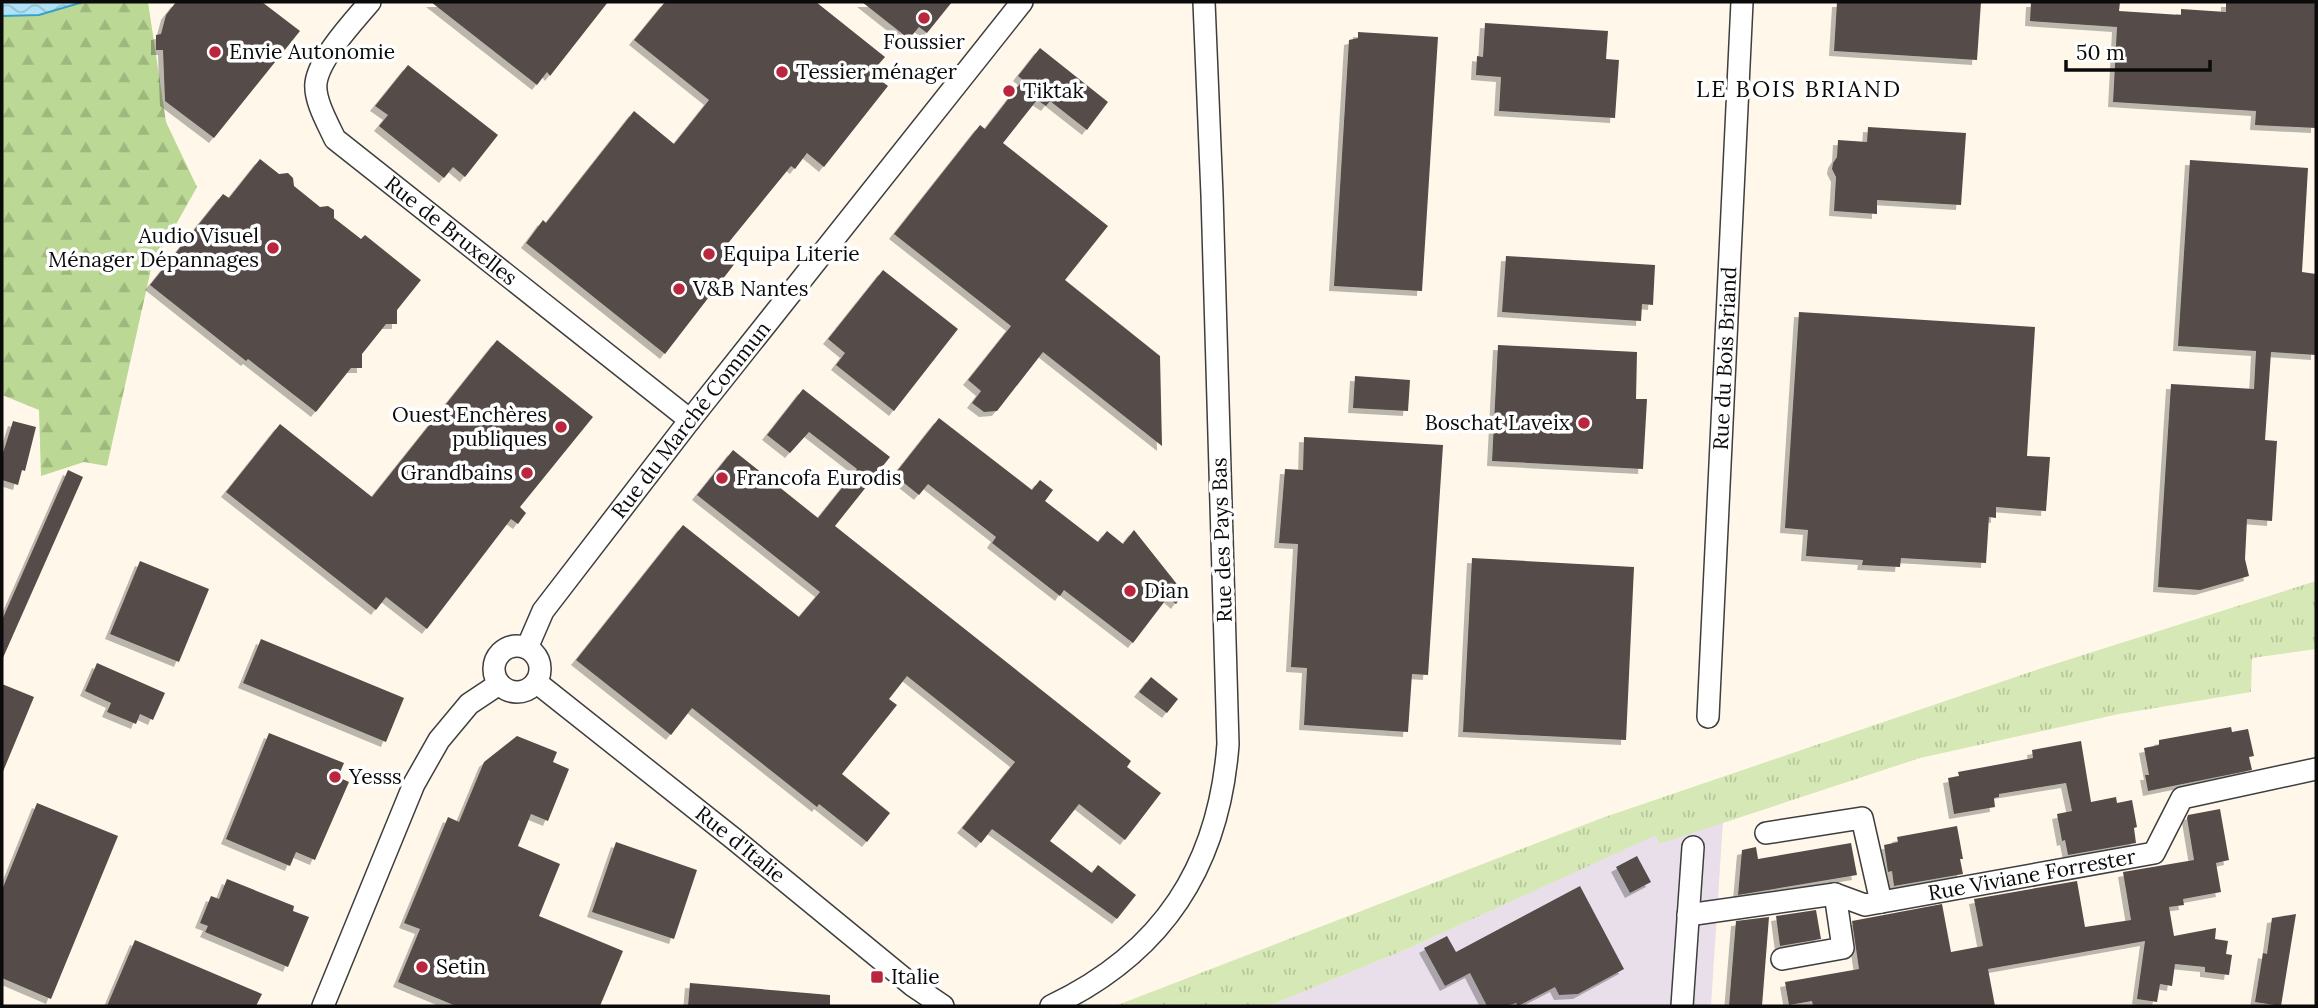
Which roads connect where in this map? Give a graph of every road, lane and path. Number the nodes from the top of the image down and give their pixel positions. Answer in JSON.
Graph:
{"nodes":[{"id":1,"x":370,"y":2,"type":"edge"},
{"id":2,"x":1022,"y":2,"type":"edge"},
{"id":3,"x":1204,"y":2,"type":"edge"},
{"id":4,"x":1742,"y":2,"type":"edge"},
{"id":5,"x":690,"y":420,"type":"junction"},
{"id":6,"x":527,"y":648,"type":"junction"},
{"id":7,"x":536,"y":682,"type":"junction"},
{"id":8,"x":499,"y":684,"type":"junction"},
{"id":9,"x":1708,"y":717,"type":"dead end"},
{"id":10,"x":2316,"y":769,"type":"edge"},
{"id":11,"x":1766,"y":833,"type":"dead end"},
{"id":12,"x":1693,"y":847,"type":"dead end"},
{"id":13,"x":1835,"y":894,"type":"junction"},
{"id":14,"x":1881,"y":902,"type":"junction"},
{"id":15,"x":1688,"y":915,"type":"junction"},
{"id":16,"x":1782,"y":959,"type":"dead end"},
{"id":17,"x":323,"y":1006,"type":"edge"},
{"id":18,"x":943,"y":1006,"type":"edge"},
{"id":19,"x":1051,"y":1006,"type":"edge"},
{"id":20,"x":1682,"y":1006,"type":"edge"}],
"edges":[{"from":1,"to":5,"type":"street","name":"Rue de Bruxelles"},
{"from":2,"to":5,"type":"street","name":"Rue du Marché Commun"},
{"from":3,"to":19,"type":"street","name":"Rue des Pays Bas"},
{"from":4,"to":9,"type":"street","name":"Rue du Bois Briand"},
{"from":5,"to":6,"type":"street","name":"Rue du Marché Commun"},
{"from":6,"to":7,"type":"street"},
{"from":6,"to":8,"type":"street"},
{"from":7,"to":8,"type":"street"},
{"from":7,"to":18,"type":"street","name":"Rue d'Italie"},
{"from":8,"to":17,"type":"street"},
{"from":10,"to":14,"type":"street","name":"Rue Viviane Forrester"},
{"from":11,"to":14,"type":"street"},
{"from":12,"to":15,"type":"street"},
{"from":13,"to":14,"type":"street","name":"Rue Viviane Forrester"},
{"from":13,"to":15,"type":"street","name":"Rue Viviane Forrester"},
{"from":13,"to":16,"type":"street"},
{"from":15,"to":20,"type":"street"}]}
